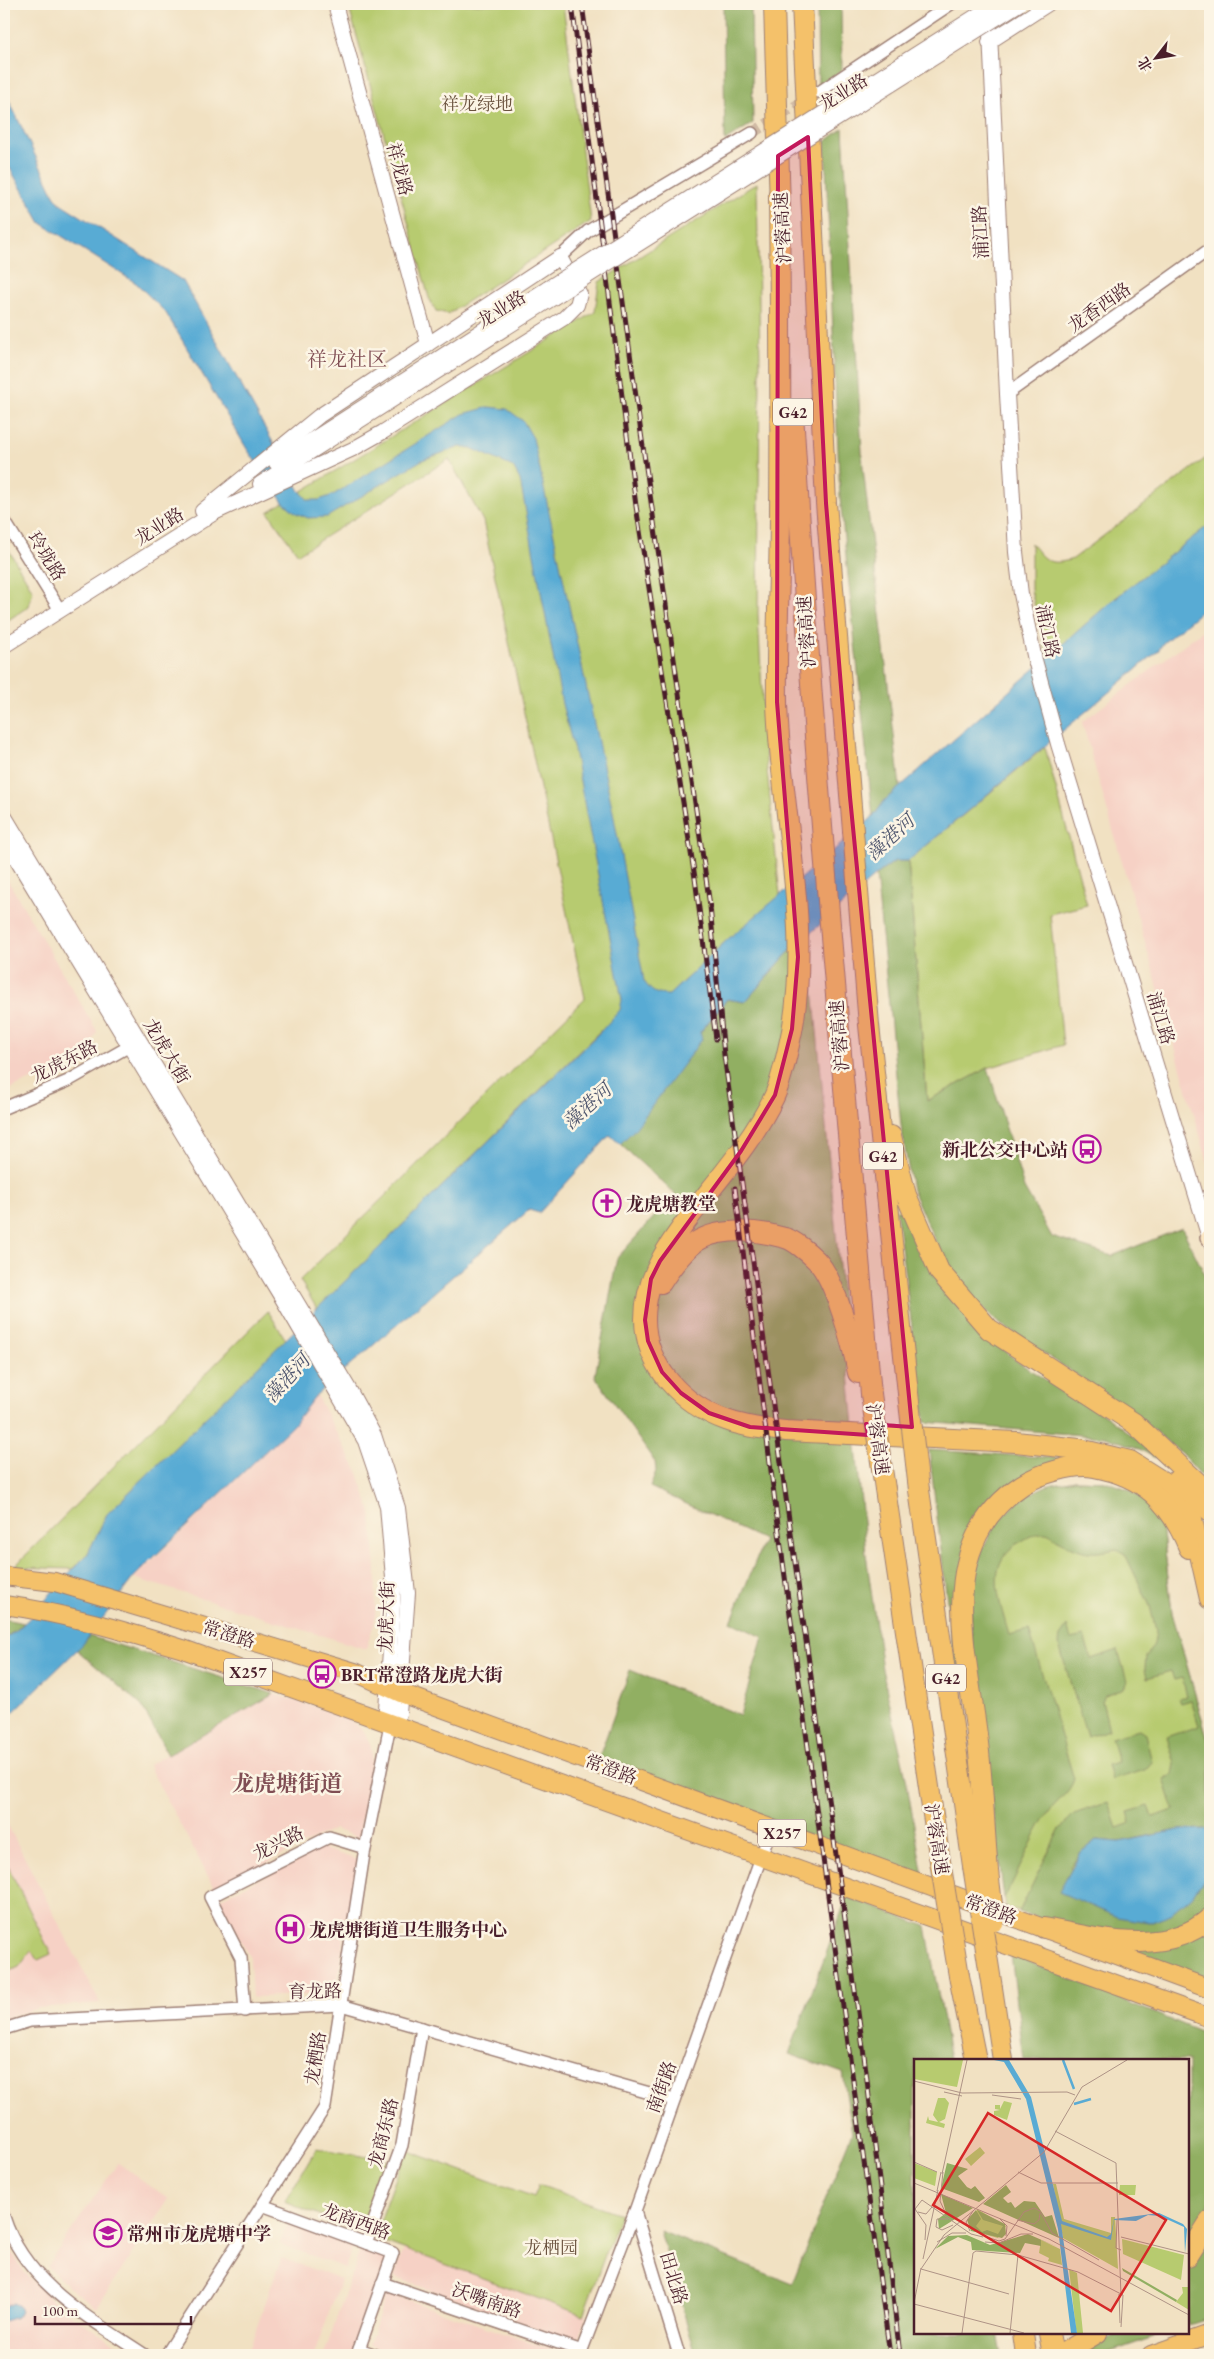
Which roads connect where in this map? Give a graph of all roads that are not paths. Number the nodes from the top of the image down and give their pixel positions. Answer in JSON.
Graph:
{"nodes":[{"id":1,"x":335,"y":4,"type":"edge"},
{"id":2,"x":774,"y":4,"type":"edge"},
{"id":3,"x":802,"y":4,"type":"edge"},
{"id":4,"x":951,"y":4,"type":"edge"},
{"id":5,"x":989,"y":4,"type":"edge"},
{"id":6,"x":995,"y":4,"type":"edge"},
{"id":7,"x":1018,"y":4,"type":"edge"},
{"id":8,"x":1048,"y":4,"type":"edge"},
{"id":9,"x":989,"y":42,"type":"junction"},
{"id":10,"x":818,"y":92,"type":"tunnel mouth"},
{"id":11,"x":752,"y":133,"type":"tunnel mouth"},
{"id":12,"x":780,"y":194,"type":"junction"},
{"id":13,"x":1210,"y":249,"type":"edge"},
{"id":14,"x":560,"y":257,"type":"junction"},
{"id":15,"x":551,"y":293,"type":"junction"},
{"id":16,"x":428,"y":344,"type":"junction"},
{"id":17,"x":1007,"y":394,"type":"junction"},
{"id":18,"x":292,"y":459,"type":"junction"},
{"id":19,"x":260,"y":479,"type":"junction"},
{"id":20,"x":4,"y":520,"type":"edge"},
{"id":21,"x":58,"y":607,"type":"junction"},
{"id":22,"x":4,"y":637,"type":"edge"},
{"id":23,"x":4,"y":646,"type":"edge"},
{"id":24,"x":4,"y":815,"type":"edge"},
{"id":25,"x":4,"y":839,"type":"edge"},
{"id":26,"x":862,"y":917,"type":"junction"},
{"id":27,"x":133,"y":1044,"type":"junction"},
{"id":28,"x":4,"y":1108,"type":"edge"},
{"id":29,"x":1210,"y":1238,"type":"edge"},
{"id":30,"x":867,"y":1393,"type":"junction"},
{"id":31,"x":1210,"y":1498,"type":"edge"},
{"id":32,"x":1210,"y":1511,"type":"edge"},
{"id":33,"x":4,"y":1576,"type":"edge"},
{"id":34,"x":1210,"y":1601,"type":"edge"},
{"id":35,"x":4,"y":1605,"type":"edge"},
{"id":36,"x":395,"y":1690,"type":"junction"},
{"id":37,"x":390,"y":1725,"type":"junction"},
{"id":38,"x":771,"y":1829,"type":"junction"},
{"id":39,"x":365,"y":1848,"type":"junction"},
{"id":40,"x":762,"y":1858,"type":"junction"},
{"id":41,"x":981,"y":1868,"type":"junction"},
{"id":42,"x":1210,"y":1918,"type":"edge"},
{"id":43,"x":1044,"y":1928,"type":"junction"},
{"id":44,"x":1210,"y":1989,"type":"edge"},
{"id":45,"x":997,"y":1990,"type":"junction"},
{"id":46,"x":341,"y":2005,"type":"junction"},
{"id":47,"x":245,"y":2011,"type":"junction"},
{"id":48,"x":1210,"y":2018,"type":"edge"},
{"id":49,"x":4,"y":2028,"type":"edge"},
{"id":50,"x":422,"y":2028,"type":"junction"},
{"id":51,"x":976,"y":2059,"type":"edge"},
{"id":52,"x":1003,"y":2059,"type":"edge"},
{"id":53,"x":1011,"y":2059,"type":"edge"},
{"id":54,"x":674,"y":2100,"type":"junction"},
{"id":55,"x":262,"y":2205,"type":"junction"},
{"id":56,"x":635,"y":2212,"type":"junction"},
{"id":57,"x":4,"y":2218,"type":"edge"},
{"id":58,"x":1210,"y":2222,"type":"edge"},
{"id":59,"x":366,"y":2243,"type":"junction"},
{"id":60,"x":1189,"y":2254,"type":"edge"},
{"id":61,"x":382,"y":2283,"type":"junction"},
{"id":62,"x":1023,"y":2334,"type":"edge"},
{"id":63,"x":1094,"y":2334,"type":"edge"},
{"id":64,"x":1210,"y":2334,"type":"edge"},
{"id":65,"x":1210,"y":2347,"type":"edge"},
{"id":66,"x":1054,"y":2349,"type":"edge"},
{"id":67,"x":358,"y":2352,"type":"edge"},
{"id":68,"x":581,"y":2353,"type":"edge"},
{"id":69,"x":145,"y":2355,"type":"edge"},
{"id":70,"x":166,"y":2355,"type":"edge"},
{"id":71,"x":376,"y":2355,"type":"edge"},
{"id":72,"x":679,"y":2355,"type":"edge"},
{"id":73,"x":1026,"y":2355,"type":"edge"},
{"id":74,"x":1151,"y":2355,"type":"edge"},
{"id":75,"x":1187,"y":2355,"type":"edge"}],
"edges":[{"from":1,"to":16,"type":"street","name":"祥龙路"},
{"from":2,"to":12,"type":"highway","name":"沪蓉高速","number":"G42"},
{"from":3,"to":26,"type":"highway","name":"沪蓉高速","number":"G42"},
{"from":4,"to":10,"type":"street"},
{"from":5,"to":9,"type":"street","name":"浦江路"},
{"from":6,"to":15,"type":"street","name":"龙业路","bridge":true},
{"from":7,"to":15,"type":"street","name":"龙业路","bridge":true},
{"from":8,"to":9,"type":"street"},
{"from":9,"to":17,"type":"street","name":"浦江路"},
{"from":11,"to":14,"type":"street"},
{"from":12,"to":30,"type":"highway","name":"沪蓉高速","number":"G42"},
{"from":12,"to":34,"type":"highway"},
{"from":13,"to":17,"type":"street","name":"龙香西路"},
{"from":14,"to":16,"type":"street"},
{"from":14,"to":18,"type":"street"},
{"from":15,"to":18,"type":"street","name":"龙业路"},
{"from":16,"to":18,"type":"street"},
{"from":17,"to":29,"type":"street","name":"浦江路"},
{"from":18,"to":19,"type":"street","name":"龙业路"},
{"from":18,"to":19,"type":"street"},
{"from":19,"to":21,"type":"street","name":"龙业路"},
{"from":20,"to":21,"type":"street","name":"玲珑路"},
{"from":21,"to":22,"type":"street","name":"龙业路"},
{"from":21,"to":23,"type":"street","name":"龙业路"},
{"from":24,"to":27,"type":"street","name":"龙虎大街"},
{"from":25,"to":27,"type":"street","name":"龙虎大街"},
{"from":26,"to":31,"type":"highway"},
{"from":26,"to":41,"type":"highway","name":"沪蓉高速","number":"G42","bridge":true},
{"from":27,"to":28,"type":"street","name":"龙虎东路"},
{"from":27,"to":36,"type":"street","name":"龙虎大街"},
{"from":30,"to":32,"type":"highway"},
{"from":30,"to":51,"type":"highway","name":"沪蓉高速","number":"G42","bridge":true},
{"from":33,"to":36,"type":"main road","name":"常澄路","number":"X257"},
{"from":34,"to":41,"type":"highway"},
{"from":35,"to":37,"type":"main road","name":"常澄路","number":"X257"},
{"from":36,"to":37,"type":"street","name":"龙虎大街"},
{"from":36,"to":38,"type":"main road","name":"常澄路","number":"X257"},
{"from":37,"to":39,"type":"street","name":"龙栖路"},
{"from":37,"to":40,"type":"main road","name":"常澄路","number":"X257"},
{"from":38,"to":40,"type":"street","name":"南街路"},
{"from":38,"to":43,"type":"main road","name":"常澄路","number":"X257"},
{"from":39,"to":46,"type":"street","name":"龙栖路"},
{"from":39,"to":47,"type":"street","name":"龙兴路"},
{"from":40,"to":48,"type":"main road","name":"常澄路","number":"X257"},
{"from":40,"to":54,"type":"street","name":"南街路"},
{"from":41,"to":45,"type":"highway","bridge":true},
{"from":42,"to":43,"type":"highway"},
{"from":43,"to":44,"type":"main road","name":"常澄路","number":"X257"},
{"from":45,"to":52,"type":"highway"},
{"from":45,"to":53,"type":"highway"},
{"from":46,"to":47,"type":"street","name":"育龙路"},
{"from":46,"to":50,"type":"street","name":"育龙路"},
{"from":46,"to":55,"type":"street","name":"龙栖路"},
{"from":47,"to":49,"type":"street","name":"育龙路"},
{"from":50,"to":54,"type":"street","name":"育龙路"},
{"from":50,"to":59,"type":"street","name":"龙商东路"},
{"from":54,"to":56,"type":"street","name":"南街路"},
{"from":55,"to":59,"type":"street","name":"龙商西路"},
{"from":55,"to":70,"type":"street","name":"龙栖路"},
{"from":56,"to":68,"type":"street","name":"南街路"},
{"from":56,"to":72,"type":"street","name":"田北路"},
{"from":57,"to":69,"type":"street"},
{"from":58,"to":60,"type":"highway"},
{"from":59,"to":61,"type":"street","name":"龙商西路"},
{"from":61,"to":67,"type":"street","name":"龙商西路"},
{"from":61,"to":68,"type":"street","name":"沃嘴南路"},
{"from":62,"to":73,"type":"highway"},
{"from":63,"to":66,"type":"highway"},
{"from":64,"to":74,"type":"main road"},
{"from":65,"to":75,"type":"main road"},
{"from":67,"to":71,"type":"street"}]}
